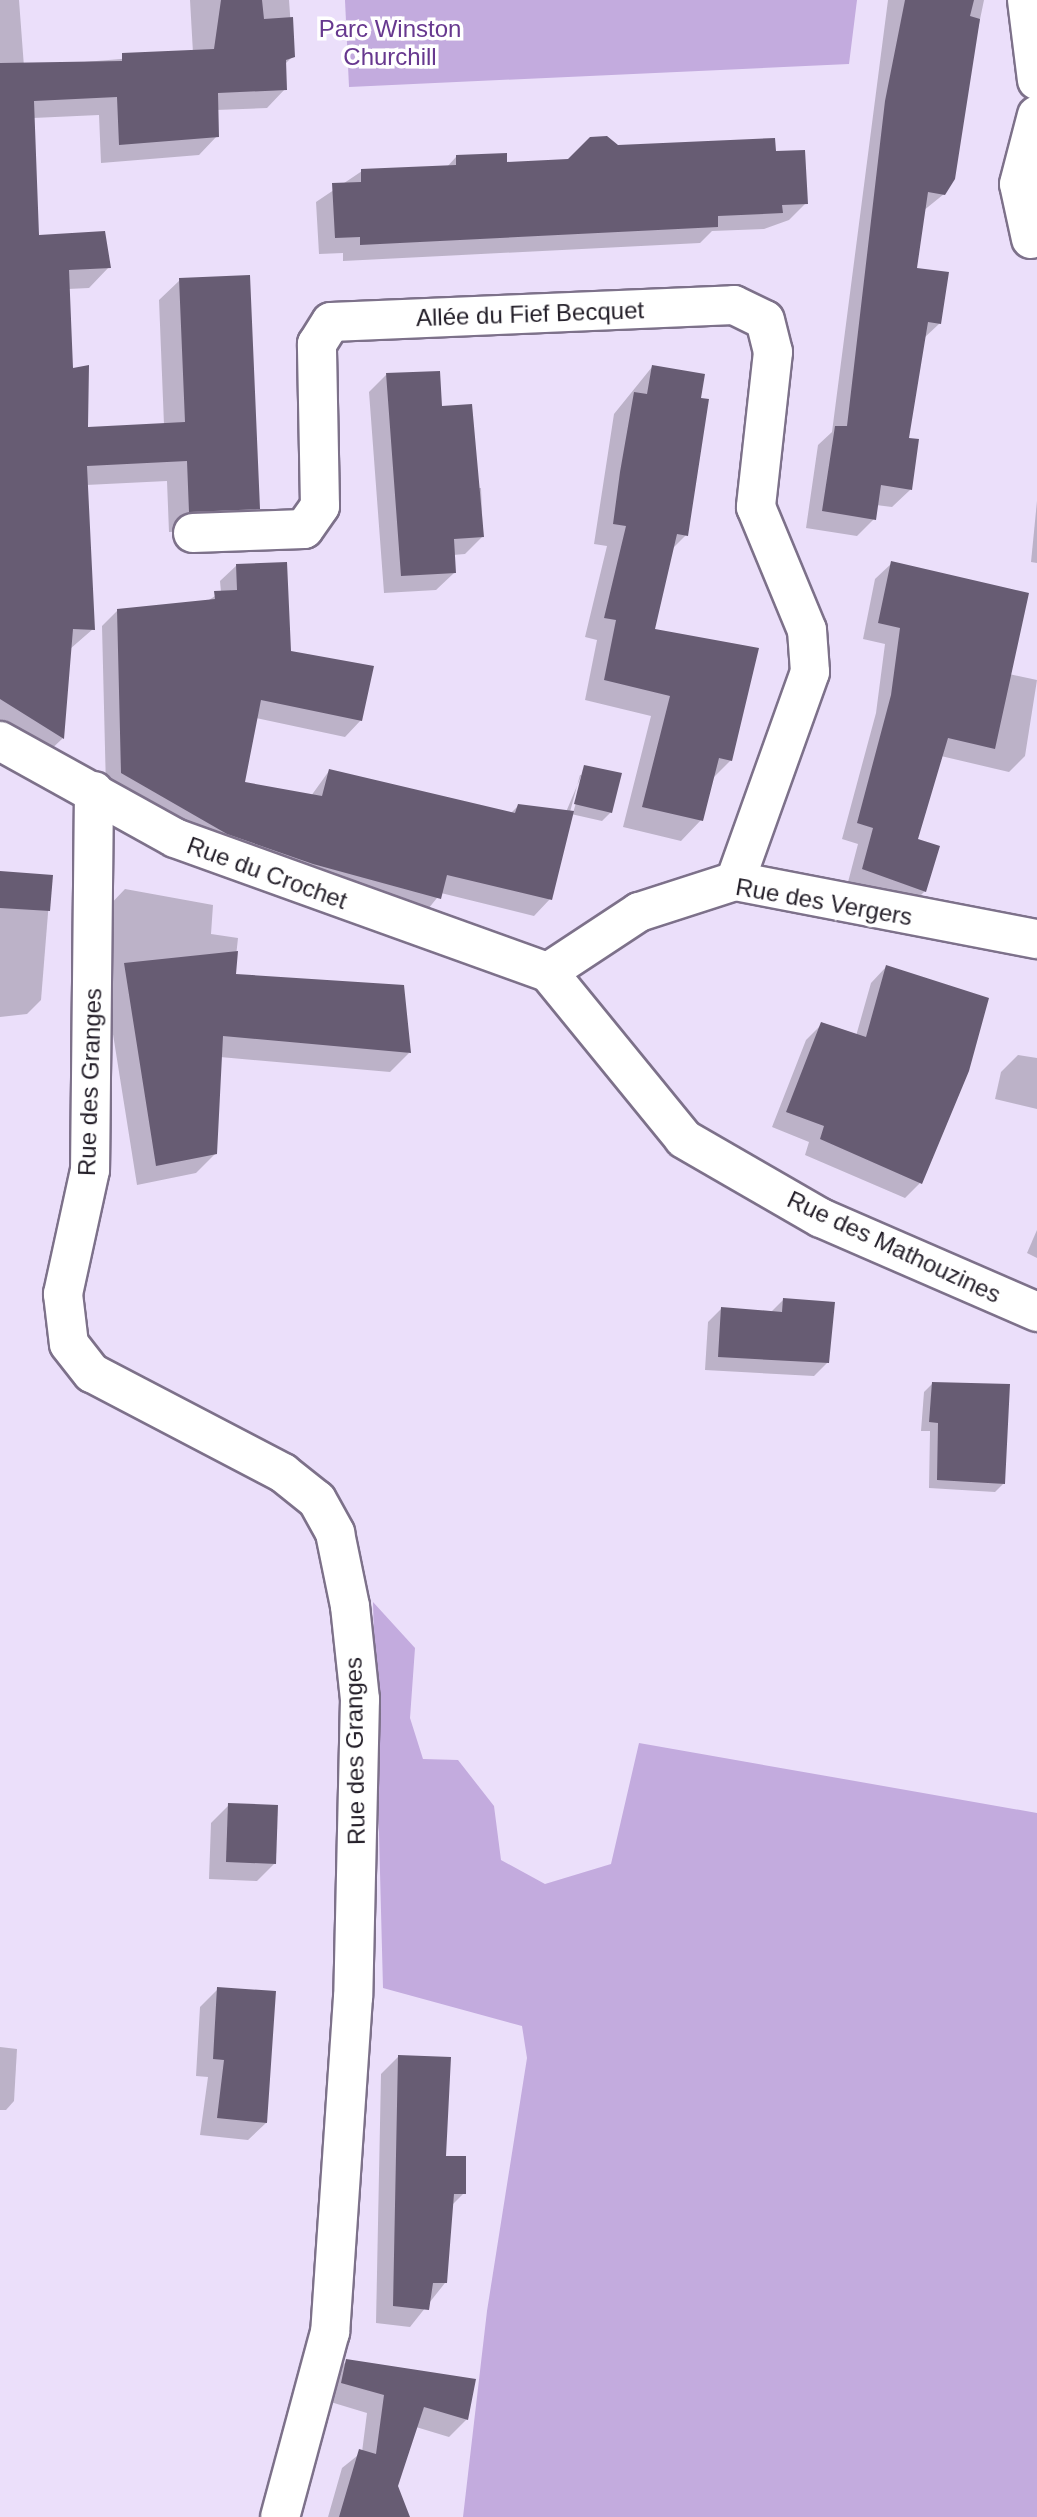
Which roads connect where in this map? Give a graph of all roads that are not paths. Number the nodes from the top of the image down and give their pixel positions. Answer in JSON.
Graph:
{"nodes":[{"id":1,"x":1027,"y":0,"type":"edge"},
{"id":2,"x":1037,"y":80,"type":"edge"},
{"id":3,"x":1037,"y":115,"type":"edge"},
{"id":4,"x":1031,"y":239,"type":"dead end"},
{"id":5,"x":193,"y":533,"type":"dead end"},
{"id":6,"x":0,"y":741,"type":"edge"},
{"id":7,"x":94,"y":791,"type":"junction"},
{"id":8,"x":735,"y":881,"type":"junction"},
{"id":9,"x":1037,"y":939,"type":"edge"},
{"id":10,"x":548,"y":972,"type":"junction"},
{"id":11,"x":1037,"y":1312,"type":"edge"},
{"id":12,"x":280,"y":2517,"type":"edge"}],
"edges":[{"from":1,"to":2,"type":"street"},
{"from":3,"to":4,"type":"street"},
{"from":5,"to":8,"type":"street","name":"Allée du Fief Becquet"},
{"from":6,"to":7,"type":"street","name":"Rue du Crochet"},
{"from":7,"to":10,"type":"street","name":"Rue du Crochet"},
{"from":7,"to":12,"type":"street","name":"Rue des Granges"},
{"from":8,"to":9,"type":"street","name":"Rue des Vergers"},
{"from":8,"to":10,"type":"street","name":"Rue des Vergers"},
{"from":10,"to":11,"type":"street","name":"Rue des Mathouzines"}]}
